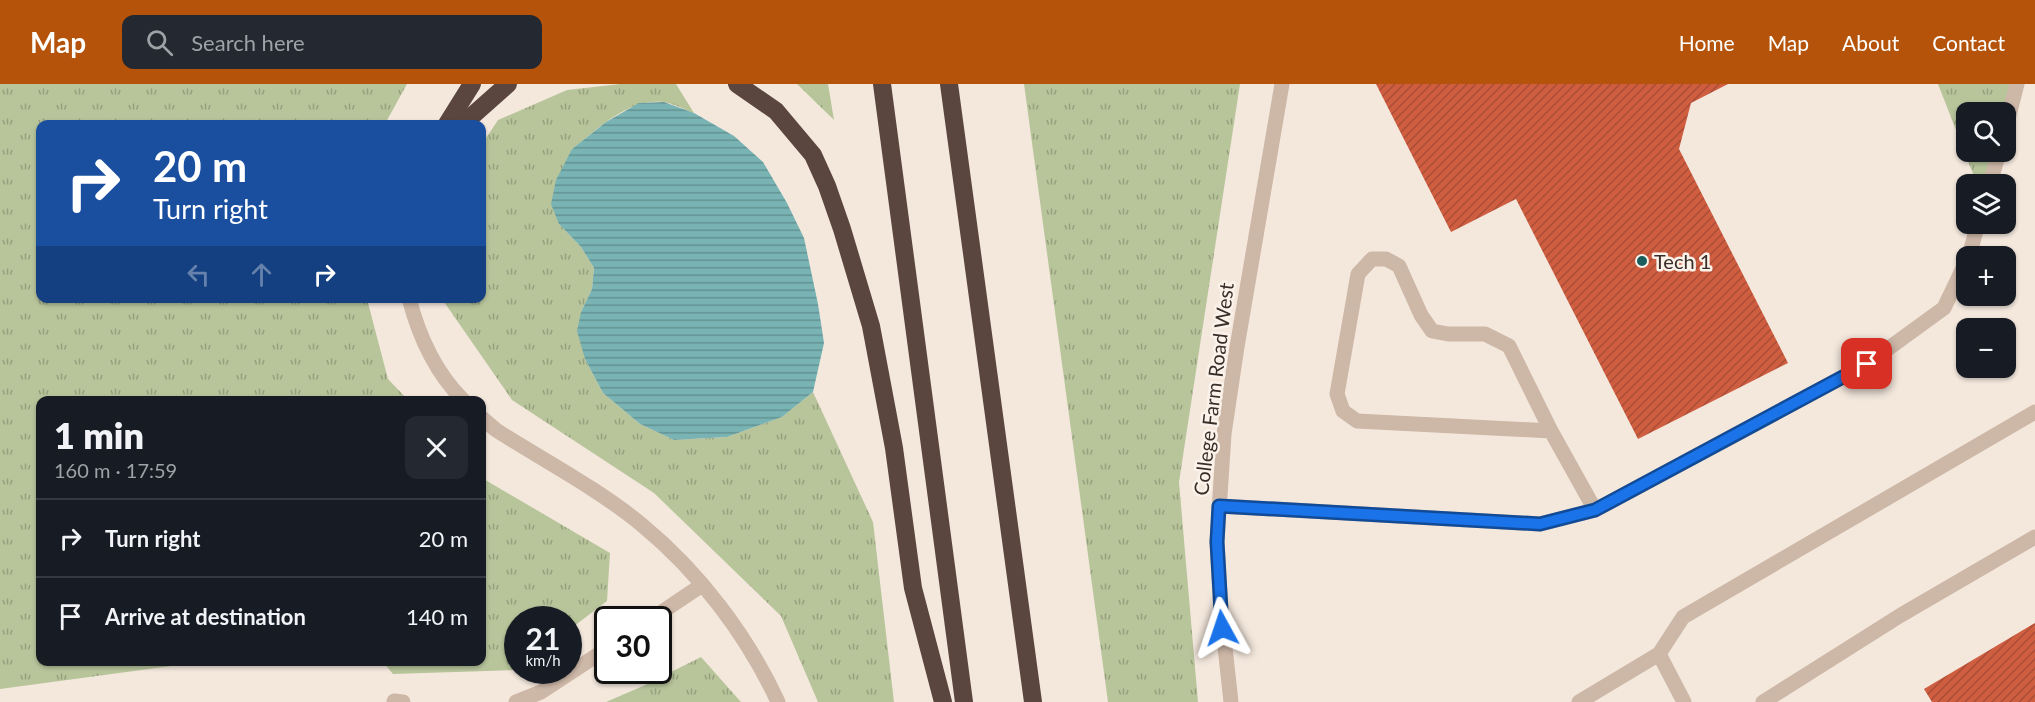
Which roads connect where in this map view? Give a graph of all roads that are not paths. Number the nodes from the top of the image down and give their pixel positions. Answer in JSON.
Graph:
{"nodes":[{"id":1,"x":472,"y":84,"type":"edge"},
{"id":2,"x":508,"y":84,"type":"edge"},
{"id":3,"x":737,"y":84,"type":"edge"},
{"id":4,"x":882,"y":84,"type":"edge"},
{"id":5,"x":949,"y":84,"type":"edge"},
{"id":6,"x":957,"y":84,"type":"edge"},
{"id":7,"x":1282,"y":84,"type":"edge"},
{"id":8,"x":2017,"y":84,"type":"edge"},
{"id":9,"x":2012,"y":102,"type":"edge"},
{"id":10,"x":450,"y":120,"type":"edge"},
{"id":11,"x":468,"y":120,"type":"edge"},
{"id":12,"x":956,"y":136,"type":"junction"},
{"id":13,"x":1956,"y":283,"type":"edge"},
{"id":14,"x":411,"y":303,"type":"edge"},
{"id":15,"x":460,"y":396,"type":"edge"},
{"id":16,"x":2035,"y":412,"type":"edge"},
{"id":17,"x":486,"y":421,"type":"edge"},
{"id":18,"x":1551,"y":431,"type":"junction"},
{"id":19,"x":1219,"y":506,"type":"junction"},
{"id":20,"x":1595,"y":510,"type":"junction"},
{"id":21,"x":2035,"y":537,"type":"edge"},
{"id":22,"x":702,"y":585,"type":"junction"},
{"id":23,"x":671,"y":606,"type":"edge"},
{"id":24,"x":1659,"y":654,"type":"junction"},
{"id":25,"x":594,"y":657,"type":"edge"},
{"id":26,"x":394,"y":701,"type":"edge"},
{"id":27,"x":403,"y":702,"type":"edge"},
{"id":28,"x":516,"y":702,"type":"edge"},
{"id":29,"x":778,"y":702,"type":"edge"},
{"id":30,"x":943,"y":702,"type":"edge"},
{"id":31,"x":964,"y":702,"type":"edge"},
{"id":32,"x":1033,"y":702,"type":"edge"},
{"id":33,"x":1231,"y":702,"type":"edge"},
{"id":34,"x":1579,"y":702,"type":"edge"},
{"id":35,"x":1683,"y":702,"type":"edge"},
{"id":36,"x":1762,"y":702,"type":"edge"}],
"edges":[{"from":1,"to":10,"type":"highway"},
{"from":2,"to":11,"type":"highway"},
{"from":3,"to":30,"type":"highway"},
{"from":4,"to":31,"type":"highway"},
{"from":5,"to":12,"type":"highway"},
{"from":6,"to":12,"type":"highway"},
{"from":7,"to":19,"type":"street","name":"College Farm Road West"},
{"from":8,"to":9,"type":"street"},
{"from":12,"to":32,"type":"highway"},
{"from":13,"to":20,"type":"street"},
{"from":14,"to":15,"type":"street"},
{"from":16,"to":24,"type":"street"},
{"from":17,"to":22,"type":"street"},
{"from":18,"to":18,"type":"street"},
{"from":18,"to":20,"type":"street"},
{"from":19,"to":20,"type":"street"},
{"from":19,"to":33,"type":"street","name":"College Farm Road West"},
{"from":21,"to":36,"type":"street"},
{"from":22,"to":23,"type":"street"},
{"from":22,"to":29,"type":"street"},
{"from":24,"to":34,"type":"street"},
{"from":24,"to":35,"type":"street"},
{"from":25,"to":28,"type":"street"},
{"from":26,"to":27,"type":"street"}]}
